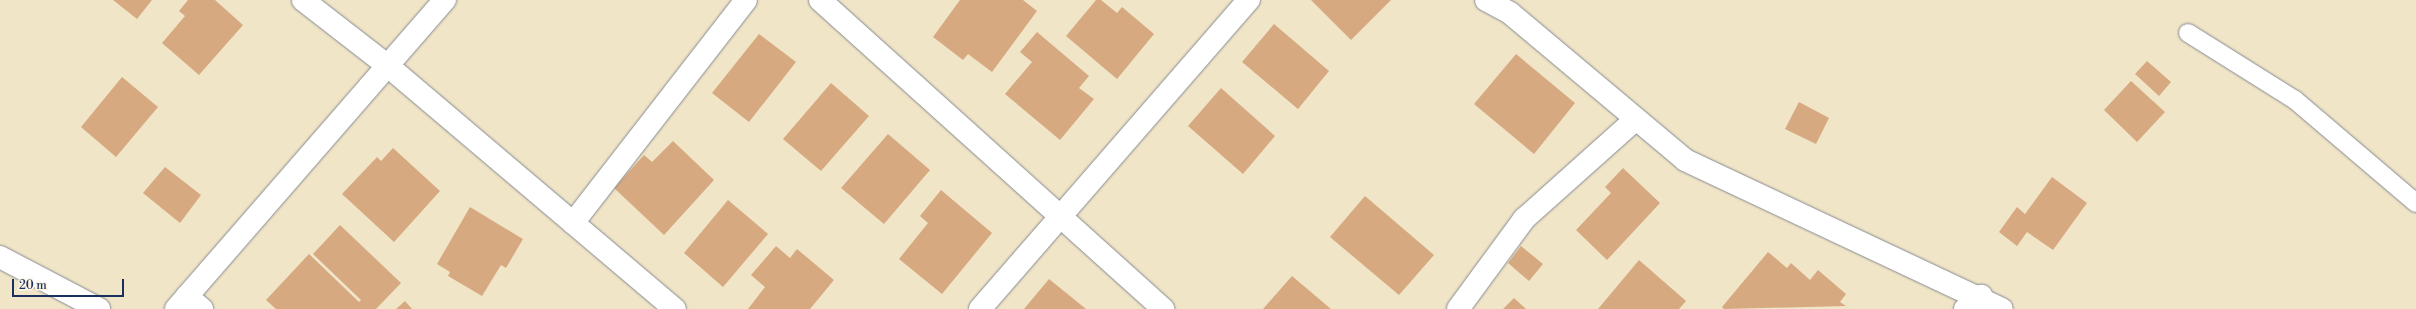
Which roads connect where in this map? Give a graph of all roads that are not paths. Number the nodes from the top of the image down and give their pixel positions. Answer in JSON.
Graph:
{"nodes":[{"id":1,"x":303,"y":0,"type":"edge"},
{"id":2,"x":445,"y":0,"type":"edge"},
{"id":3,"x":746,"y":0,"type":"edge"},
{"id":4,"x":820,"y":0,"type":"edge"},
{"id":5,"x":1250,"y":0,"type":"edge"},
{"id":6,"x":1486,"y":0,"type":"edge"},
{"id":7,"x":2188,"y":33,"type":"dead end"},
{"id":8,"x":388,"y":66,"type":"junction"},
{"id":9,"x":1636,"y":119,"type":"junction"},
{"id":10,"x":2416,"y":203,"type":"edge"},
{"id":11,"x":1062,"y":216,"type":"junction"},
{"id":12,"x":573,"y":223,"type":"junction"},
{"id":13,"x":0,"y":257,"type":"edge"},
{"id":14,"x":1973,"y":303,"type":"edge"},
{"id":15,"x":189,"y":305,"type":"edge"},
{"id":16,"x":99,"y":309,"type":"edge"},
{"id":17,"x":674,"y":309,"type":"edge"},
{"id":18,"x":980,"y":309,"type":"edge"},
{"id":19,"x":1164,"y":309,"type":"edge"},
{"id":20,"x":1458,"y":309,"type":"edge"},
{"id":21,"x":2002,"y":309,"type":"edge"}],
"edges":[{"from":1,"to":8,"type":"street"},
{"from":2,"to":8,"type":"street"},
{"from":3,"to":12,"type":"street"},
{"from":4,"to":11,"type":"street"},
{"from":5,"to":11,"type":"street"},
{"from":6,"to":9,"type":"street"},
{"from":7,"to":10,"type":"lane"},
{"from":8,"to":12,"type":"street"},
{"from":8,"to":15,"type":"street"},
{"from":9,"to":14,"type":"street"},
{"from":9,"to":20,"type":"street"},
{"from":11,"to":18,"type":"street"},
{"from":11,"to":19,"type":"street"},
{"from":12,"to":17,"type":"street"},
{"from":13,"to":16,"type":"street"},
{"from":14,"to":21,"type":"street"}]}
